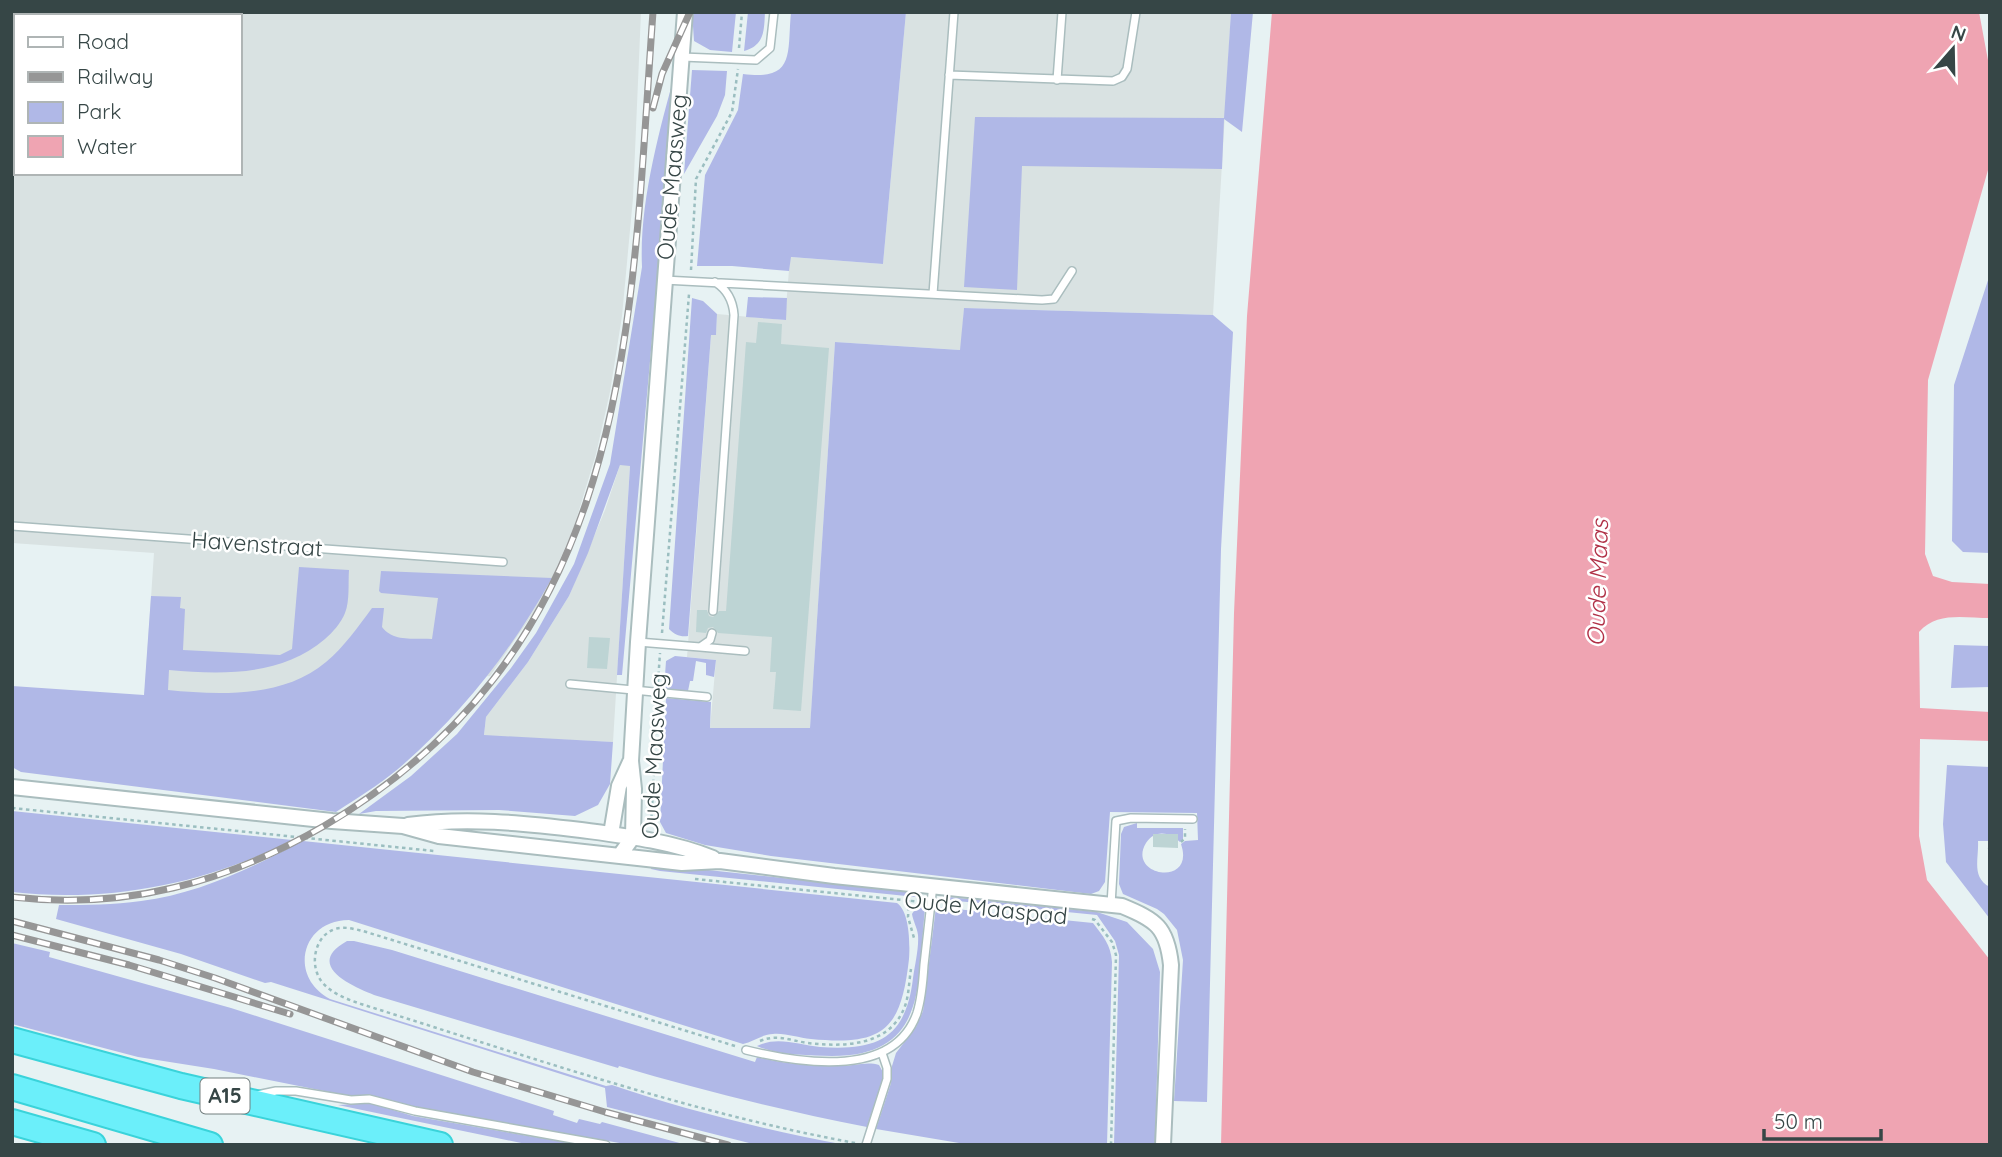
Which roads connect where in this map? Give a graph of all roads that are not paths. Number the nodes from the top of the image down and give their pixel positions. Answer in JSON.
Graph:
{"nodes":[{"id":1,"x":685,"y":12,"type":"edge"},
{"id":2,"x":774,"y":12,"type":"edge"},
{"id":3,"x":954,"y":12,"type":"edge"},
{"id":4,"x":1062,"y":12,"type":"edge"},
{"id":5,"x":1136,"y":12,"type":"edge"},
{"id":6,"x":682,"y":57,"type":"junction"},
{"id":7,"x":949,"y":75,"type":"junction"},
{"id":8,"x":1057,"y":80,"type":"junction"},
{"id":9,"x":1072,"y":271,"type":"dead end"},
{"id":10,"x":664,"y":280,"type":"junction"},
{"id":11,"x":715,"y":282,"type":"junction"},
{"id":12,"x":933,"y":294,"type":"junction"},
{"id":13,"x":12,"y":526,"type":"edge"},
{"id":14,"x":503,"y":562,"type":"dead end"},
{"id":15,"x":713,"y":611,"type":"dead end"},
{"id":16,"x":712,"y":633,"type":"dead end"},
{"id":17,"x":638,"y":642,"type":"junction"},
{"id":18,"x":700,"y":647,"type":"junction"},
{"id":19,"x":745,"y":651,"type":"dead end"},
{"id":20,"x":570,"y":684,"type":"dead end"},
{"id":21,"x":635,"y":691,"type":"junction"},
{"id":22,"x":707,"y":697,"type":"dead end"},
{"id":23,"x":631,"y":761,"type":"junction"},
{"id":24,"x":12,"y":787,"type":"edge"},
{"id":25,"x":1194,"y":820,"type":"dead end"},
{"id":26,"x":403,"y":826,"type":"junction"},
{"id":27,"x":611,"y":834,"type":"junction"},
{"id":28,"x":633,"y":837,"type":"junction"},
{"id":29,"x":620,"y":855,"type":"junction"},
{"id":30,"x":720,"y":861,"type":"junction"},
{"id":31,"x":933,"y":885,"type":"junction"},
{"id":32,"x":1111,"y":905,"type":"junction"},
{"id":33,"x":12,"y":1041,"type":"edge"},
{"id":34,"x":746,"y":1050,"type":"road end"},
{"id":35,"x":882,"y":1053,"type":"junction"},
{"id":36,"x":12,"y":1087,"type":"edge"},
{"id":37,"x":247,"y":1101,"type":"junction"},
{"id":38,"x":12,"y":1122,"type":"edge"},
{"id":39,"x":93,"y":1145,"type":"edge"},
{"id":40,"x":210,"y":1145,"type":"edge"},
{"id":41,"x":440,"y":1145,"type":"edge"},
{"id":42,"x":606,"y":1145,"type":"edge"},
{"id":43,"x":865,"y":1145,"type":"edge"},
{"id":44,"x":1163,"y":1145,"type":"edge"}],
"edges":[{"from":1,"to":6,"type":"street","name":"Oude Maasweg"},
{"from":2,"to":6,"type":"lane"},
{"from":3,"to":7,"type":"lane"},
{"from":4,"to":8,"type":"lane"},
{"from":5,"to":8,"type":"lane"},
{"from":6,"to":10,"type":"street","name":"Oude Maasweg"},
{"from":7,"to":8,"type":"lane"},
{"from":7,"to":12,"type":"lane"},
{"from":9,"to":12,"type":"lane"},
{"from":10,"to":11,"type":"lane"},
{"from":10,"to":17,"type":"street","name":"Oude Maasweg"},
{"from":11,"to":12,"type":"lane"},
{"from":11,"to":15,"type":"lane"},
{"from":13,"to":14,"type":"lane","name":"Havenstraat"},
{"from":16,"to":18,"type":"lane"},
{"from":17,"to":18,"type":"lane"},
{"from":17,"to":21,"type":"street","name":"Oude Maasweg"},
{"from":18,"to":19,"type":"lane"},
{"from":20,"to":21,"type":"lane"},
{"from":21,"to":22,"type":"lane"},
{"from":21,"to":23,"type":"street","name":"Oude Maasweg"},
{"from":23,"to":27,"type":"street","name":"Oude Maasweg"},
{"from":23,"to":28,"type":"street","name":"Oude Maasweg"},
{"from":24,"to":26,"type":"street","name":"Oude Maasweg"},
{"from":25,"to":32,"type":"lane"},
{"from":26,"to":27,"type":"street","name":"Oude Maasweg"},
{"from":26,"to":29,"type":"street","name":"Oude Maasweg"},
{"from":27,"to":28,"type":"street","name":"Oude Maasweg"},
{"from":27,"to":29,"type":"street"},
{"from":28,"to":29,"type":"street","name":"Oude Maasweg"},
{"from":28,"to":30,"type":"street","name":"Oude Maaspad"},
{"from":29,"to":30,"type":"street","name":"Oude Maaspad"},
{"from":30,"to":31,"type":"street","name":"Oude Maaspad"},
{"from":31,"to":32,"type":"street","name":"Oude Maaspad"},
{"from":31,"to":35,"type":"lane"},
{"from":32,"to":44,"type":"street","name":"Oude Maaspad"},
{"from":33,"to":37,"type":"highway","number":"A15"},
{"from":34,"to":35,"type":"lane"},
{"from":35,"to":43,"type":"lane"},
{"from":36,"to":40,"type":"highway","number":"A15"},
{"from":37,"to":41,"type":"highway","number":"A15"},
{"from":37,"to":42,"type":"lane"},
{"from":38,"to":39,"type":"highway"}]}
